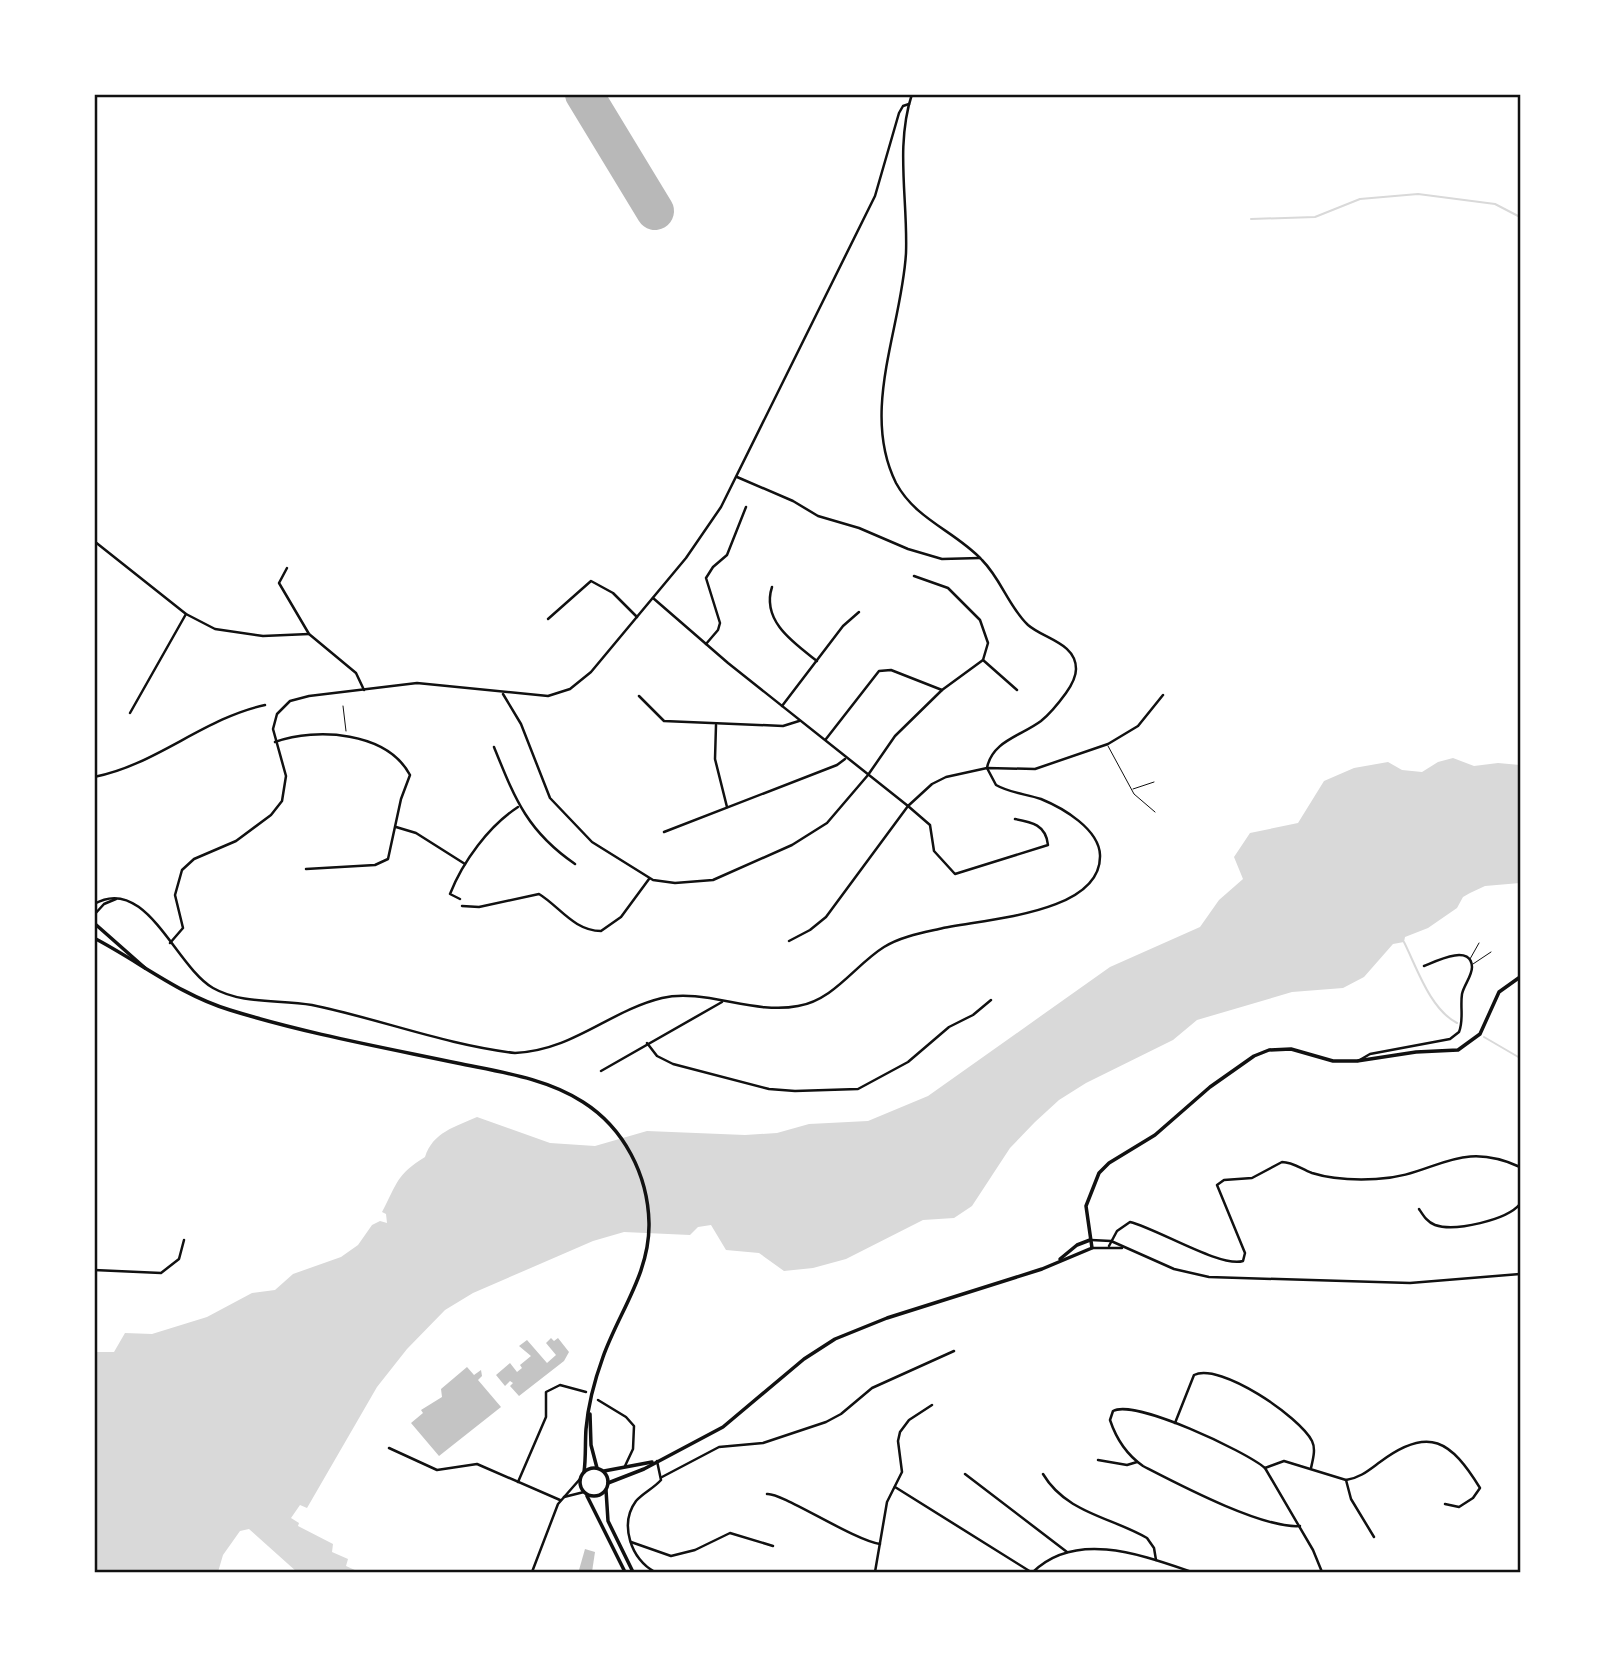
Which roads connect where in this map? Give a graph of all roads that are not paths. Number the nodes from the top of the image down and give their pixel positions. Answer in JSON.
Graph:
{"nodes":[{"id":1,"x":912,"y":94,"type":"edge"},
{"id":2,"x":909,"y":104,"type":"junction"},
{"id":3,"x":737,"y":477,"type":"junction"},
{"id":4,"x":746,"y":507,"type":"dead end"},
{"id":5,"x":94,"y":541,"type":"edge"},
{"id":6,"x":980,"y":558,"type":"junction"},
{"id":7,"x":287,"y":568,"type":"dead end"},
{"id":8,"x":915,"y":576,"type":"dead end"},
{"id":9,"x":772,"y":587,"type":"dead end"},
{"id":10,"x":653,"y":598,"type":"junction"},
{"id":11,"x":859,"y":612,"type":"dead end"},
{"id":12,"x":186,"y":614,"type":"junction"},
{"id":13,"x":637,"y":617,"type":"junction"},
{"id":14,"x":548,"y":619,"type":"dead end"},
{"id":15,"x":309,"y":634,"type":"junction"},
{"id":16,"x":706,"y":644,"type":"junction"},
{"id":17,"x":983,"y":660,"type":"junction"},
{"id":18,"x":817,"y":661,"type":"junction"},
{"id":19,"x":363,"y":690,"type":"junction"},
{"id":20,"x":942,"y":690,"type":"junction"},
{"id":21,"x":1017,"y":690,"type":"dead end"},
{"id":22,"x":503,"y":692,"type":"junction"},
{"id":23,"x":1163,"y":695,"type":"dead end"},
{"id":24,"x":639,"y":696,"type":"dead end"},
{"id":25,"x":265,"y":705,"type":"dead end"},
{"id":26,"x":782,"y":706,"type":"junction"},
{"id":27,"x":130,"y":713,"type":"dead end"},
{"id":28,"x":800,"y":720,"type":"junction"},
{"id":29,"x":716,"y":725,"type":"junction"},
{"id":30,"x":825,"y":740,"type":"junction"},
{"id":31,"x":275,"y":742,"type":"junction"},
{"id":32,"x":1108,"y":744,"type":"junction"},
{"id":33,"x":494,"y":747,"type":"dead end"},
{"id":34,"x":846,"y":758,"type":"junction"},
{"id":35,"x":987,"y":768,"type":"junction"},
{"id":36,"x":868,"y":775,"type":"junction"},
{"id":37,"x":94,"y":777,"type":"edge"},
{"id":38,"x":1154,"y":782,"type":"dead end"},
{"id":39,"x":1131,"y":790,"type":"junction"},
{"id":40,"x":908,"y":806,"type":"junction"},
{"id":41,"x":518,"y":807,"type":"junction"},
{"id":42,"x":727,"y":807,"type":"junction"},
{"id":43,"x":1155,"y":812,"type":"dead end"},
{"id":44,"x":1015,"y":819,"type":"dead end"},
{"id":45,"x":396,"y":827,"type":"junction"},
{"id":46,"x":664,"y":832,"type":"dead end"},
{"id":47,"x":465,"y":864,"type":"junction"},
{"id":48,"x":575,"y":864,"type":"dead end"},
{"id":49,"x":306,"y":869,"type":"dead end"},
{"id":50,"x":649,"y":878,"type":"junction"},
{"id":51,"x":119,"y":898,"type":"junction"},
{"id":52,"x":460,"y":899,"type":"dead end"},
{"id":53,"x":94,"y":904,"type":"edge"},
{"id":54,"x":462,"y":906,"type":"dead end"},
{"id":55,"x":94,"y":915,"type":"edge"},
{"id":56,"x":94,"y":923,"type":"edge"},
{"id":57,"x":94,"y":938,"type":"edge"},
{"id":58,"x":789,"y":941,"type":"dead end"},
{"id":59,"x":170,"y":943,"type":"junction"},
{"id":60,"x":1479,"y":943,"type":"dead end"},
{"id":61,"x":1491,"y":952,"type":"dead end"},
{"id":62,"x":1470,"y":963,"type":"junction"},
{"id":63,"x":1424,"y":966,"type":"dead end"},
{"id":64,"x":149,"y":971,"type":"junction"},
{"id":65,"x":1521,"y":977,"type":"edge"},
{"id":66,"x":991,"y":1000,"type":"dead end"},
{"id":67,"x":722,"y":1002,"type":"junction"},
{"id":68,"x":647,"y":1043,"type":"junction"},
{"id":69,"x":1357,"y":1062,"type":"junction"},
{"id":70,"x":601,"y":1071,"type":"dead end"},
{"id":71,"x":1521,"y":1167,"type":"edge"},
{"id":72,"x":1521,"y":1204,"type":"edge"},
{"id":73,"x":1419,"y":1209,"type":"dead end"},
{"id":74,"x":184,"y":1240,"type":"dead end"},
{"id":75,"x":1090,"y":1240,"type":"junction"},
{"id":76,"x":1111,"y":1241,"type":"junction"},
{"id":77,"x":1109,"y":1247,"type":"junction"},
{"id":78,"x":1092,"y":1248,"type":"junction"},
{"id":79,"x":1125,"y":1248,"type":"junction"},
{"id":80,"x":1059,"y":1260,"type":"junction"},
{"id":81,"x":94,"y":1270,"type":"edge"},
{"id":82,"x":1521,"y":1275,"type":"edge"},
{"id":83,"x":954,"y":1351,"type":"dead end"},
{"id":84,"x":586,"y":1392,"type":"dead end"},
{"id":85,"x":598,"y":1399,"type":"dead end"},
{"id":86,"x":932,"y":1405,"type":"dead end"},
{"id":87,"x":590,"y":1412,"type":"junction"},
{"id":88,"x":1175,"y":1423,"type":"junction"},
{"id":89,"x":389,"y":1448,"type":"dead end"},
{"id":90,"x":1098,"y":1460,"type":"dead end"},
{"id":91,"x":657,"y":1461,"type":"junction"},
{"id":92,"x":1137,"y":1462,"type":"junction"},
{"id":93,"x":597,"y":1468,"type":"junction"},
{"id":94,"x":1265,"y":1468,"type":"junction"},
{"id":95,"x":1311,"y":1468,"type":"junction"},
{"id":96,"x":624,"y":1469,"type":"junction"},
{"id":97,"x":603,"y":1471,"type":"junction"},
{"id":98,"x":584,"y":1472,"type":"junction"},
{"id":99,"x":965,"y":1474,"type":"dead end"},
{"id":100,"x":1043,"y":1474,"type":"dead end"},
{"id":101,"x":662,"y":1477,"type":"junction"},
{"id":102,"x":580,"y":1479,"type":"junction"},
{"id":103,"x":1346,"y":1480,"type":"junction"},
{"id":104,"x":518,"y":1482,"type":"junction"},
{"id":105,"x":608,"y":1483,"type":"junction"},
{"id":106,"x":895,"y":1487,"type":"junction"},
{"id":107,"x":606,"y":1490,"type":"junction"},
{"id":108,"x":585,"y":1493,"type":"junction"},
{"id":109,"x":767,"y":1494,"type":"dead end"},
{"id":110,"x":560,"y":1499,"type":"junction"},
{"id":111,"x":1445,"y":1504,"type":"dead end"},
{"id":112,"x":1300,"y":1526,"type":"junction"},
{"id":113,"x":1374,"y":1537,"type":"dead end"},
{"id":114,"x":631,"y":1542,"type":"junction"},
{"id":115,"x":880,"y":1544,"type":"junction"},
{"id":116,"x":773,"y":1546,"type":"dead end"},
{"id":117,"x":1067,"y":1552,"type":"junction"},
{"id":118,"x":1156,"y":1560,"type":"junction"},
{"id":119,"x":532,"y":1573,"type":"edge"},
{"id":120,"x":625,"y":1573,"type":"edge"},
{"id":121,"x":633,"y":1573,"type":"edge"},
{"id":122,"x":655,"y":1573,"type":"edge"},
{"id":123,"x":875,"y":1573,"type":"edge"},
{"id":124,"x":1032,"y":1573,"type":"edge"},
{"id":125,"x":1192,"y":1573,"type":"edge"},
{"id":126,"x":1321,"y":1573,"type":"edge"}],
"edges":[{"from":1,"to":2,"type":"street"},
{"from":2,"to":3,"type":"street"},
{"from":2,"to":6,"type":"street"},
{"from":3,"to":6,"type":"street"},
{"from":3,"to":10,"type":"street"},
{"from":4,"to":16,"type":"street"},
{"from":5,"to":12,"type":"street"},
{"from":6,"to":35,"type":"street"},
{"from":7,"to":15,"type":"street"},
{"from":8,"to":17,"type":"street"},
{"from":9,"to":18,"type":"street"},
{"from":10,"to":13,"type":"street"},
{"from":10,"to":16,"type":"street"},
{"from":11,"to":18,"type":"street"},
{"from":12,"to":15,"type":"street"},
{"from":12,"to":27,"type":"street"},
{"from":13,"to":14,"type":"street"},
{"from":13,"to":22,"type":"street"},
{"from":15,"to":19,"type":"street"},
{"from":16,"to":26,"type":"street"},
{"from":17,"to":20,"type":"street"},
{"from":17,"to":21,"type":"street"},
{"from":18,"to":26,"type":"street"},
{"from":19,"to":22,"type":"street"},
{"from":19,"to":31,"type":"street"},
{"from":20,"to":30,"type":"street"},
{"from":20,"to":36,"type":"street"},
{"from":22,"to":50,"type":"street"},
{"from":23,"to":32,"type":"street"},
{"from":24,"to":29,"type":"street"},
{"from":25,"to":37,"type":"street"},
{"from":26,"to":28,"type":"street"},
{"from":28,"to":29,"type":"street"},
{"from":28,"to":30,"type":"street"},
{"from":29,"to":42,"type":"street"},
{"from":30,"to":34,"type":"street"},
{"from":31,"to":45,"type":"street"},
{"from":31,"to":59,"type":"street"},
{"from":32,"to":35,"type":"street"},
{"from":32,"to":39,"type":"lane"},
{"from":33,"to":41,"type":"street"},
{"from":34,"to":36,"type":"street"},
{"from":34,"to":42,"type":"street"},
{"from":35,"to":40,"type":"street"},
{"from":35,"to":67,"type":"street"},
{"from":36,"to":40,"type":"street"},
{"from":36,"to":50,"type":"street"},
{"from":38,"to":39,"type":"lane"},
{"from":39,"to":43,"type":"lane"},
{"from":40,"to":44,"type":"street"},
{"from":40,"to":58,"type":"street"},
{"from":41,"to":47,"type":"street"},
{"from":41,"to":48,"type":"street"},
{"from":42,"to":46,"type":"street"},
{"from":45,"to":47,"type":"street"},
{"from":45,"to":49,"type":"street"},
{"from":47,"to":52,"type":"street"},
{"from":50,"to":54,"type":"street"},
{"from":51,"to":53,"type":"street"},
{"from":51,"to":55,"type":"street"},
{"from":51,"to":59,"type":"street"},
{"from":56,"to":64,"type":"main road"},
{"from":57,"to":64,"type":"main road"},
{"from":59,"to":67,"type":"street"},
{"from":60,"to":62,"type":"lane"},
{"from":61,"to":62,"type":"lane"},
{"from":62,"to":63,"type":"street"},
{"from":62,"to":69,"type":"street"},
{"from":64,"to":87,"type":"main road"},
{"from":65,"to":69,"type":"main road"},
{"from":66,"to":68,"type":"street"},
{"from":67,"to":68,"type":"street"},
{"from":68,"to":70,"type":"street"},
{"from":69,"to":75,"type":"main road"},
{"from":71,"to":76,"type":"street"},
{"from":72,"to":73,"type":"street"},
{"from":74,"to":81,"type":"street"},
{"from":75,"to":76,"type":"street"},
{"from":75,"to":78,"type":"main road"},
{"from":75,"to":80,"type":"main road"},
{"from":76,"to":77,"type":"street"},
{"from":76,"to":79,"type":"street"},
{"from":77,"to":78,"type":"street"},
{"from":77,"to":79,"type":"street"},
{"from":78,"to":80,"type":"main road"},
{"from":79,"to":82,"type":"street"},
{"from":80,"to":91,"type":"main road"},
{"from":83,"to":101,"type":"street"},
{"from":84,"to":104,"type":"street"},
{"from":85,"to":96,"type":"street"},
{"from":86,"to":106,"type":"street"},
{"from":87,"to":93,"type":"main road"},
{"from":87,"to":98,"type":"main road"},
{"from":88,"to":92,"type":"street"},
{"from":88,"to":94,"type":"street"},
{"from":88,"to":95,"type":"street"},
{"from":89,"to":104,"type":"street"},
{"from":90,"to":92,"type":"street"},
{"from":91,"to":96,"type":"main road"},
{"from":91,"to":101,"type":"street"},
{"from":91,"to":105,"type":"main road"},
{"from":92,"to":112,"type":"street"},
{"from":93,"to":97,"type":"main road"},
{"from":93,"to":98,"type":"main road"},
{"from":94,"to":95,"type":"street"},
{"from":94,"to":112,"type":"street"},
{"from":95,"to":103,"type":"street"},
{"from":96,"to":97,"type":"main road"},
{"from":97,"to":105,"type":"main road"},
{"from":98,"to":102,"type":"main road"},
{"from":99,"to":117,"type":"street"},
{"from":100,"to":118,"type":"street"},
{"from":101,"to":114,"type":"street"},
{"from":102,"to":108,"type":"main road"},
{"from":102,"to":110,"type":"street"},
{"from":103,"to":111,"type":"street"},
{"from":103,"to":113,"type":"street"},
{"from":104,"to":110,"type":"street"},
{"from":105,"to":107,"type":"main road"},
{"from":106,"to":115,"type":"street"},
{"from":106,"to":124,"type":"street"},
{"from":107,"to":108,"type":"main road"},
{"from":107,"to":121,"type":"main road"},
{"from":108,"to":110,"type":"street"},
{"from":108,"to":120,"type":"main road"},
{"from":109,"to":115,"type":"street"},
{"from":110,"to":119,"type":"street"},
{"from":112,"to":126,"type":"street"},
{"from":114,"to":116,"type":"street"},
{"from":114,"to":122,"type":"street"},
{"from":115,"to":123,"type":"street"},
{"from":117,"to":118,"type":"street"},
{"from":117,"to":124,"type":"street"},
{"from":118,"to":125,"type":"street"}]}
